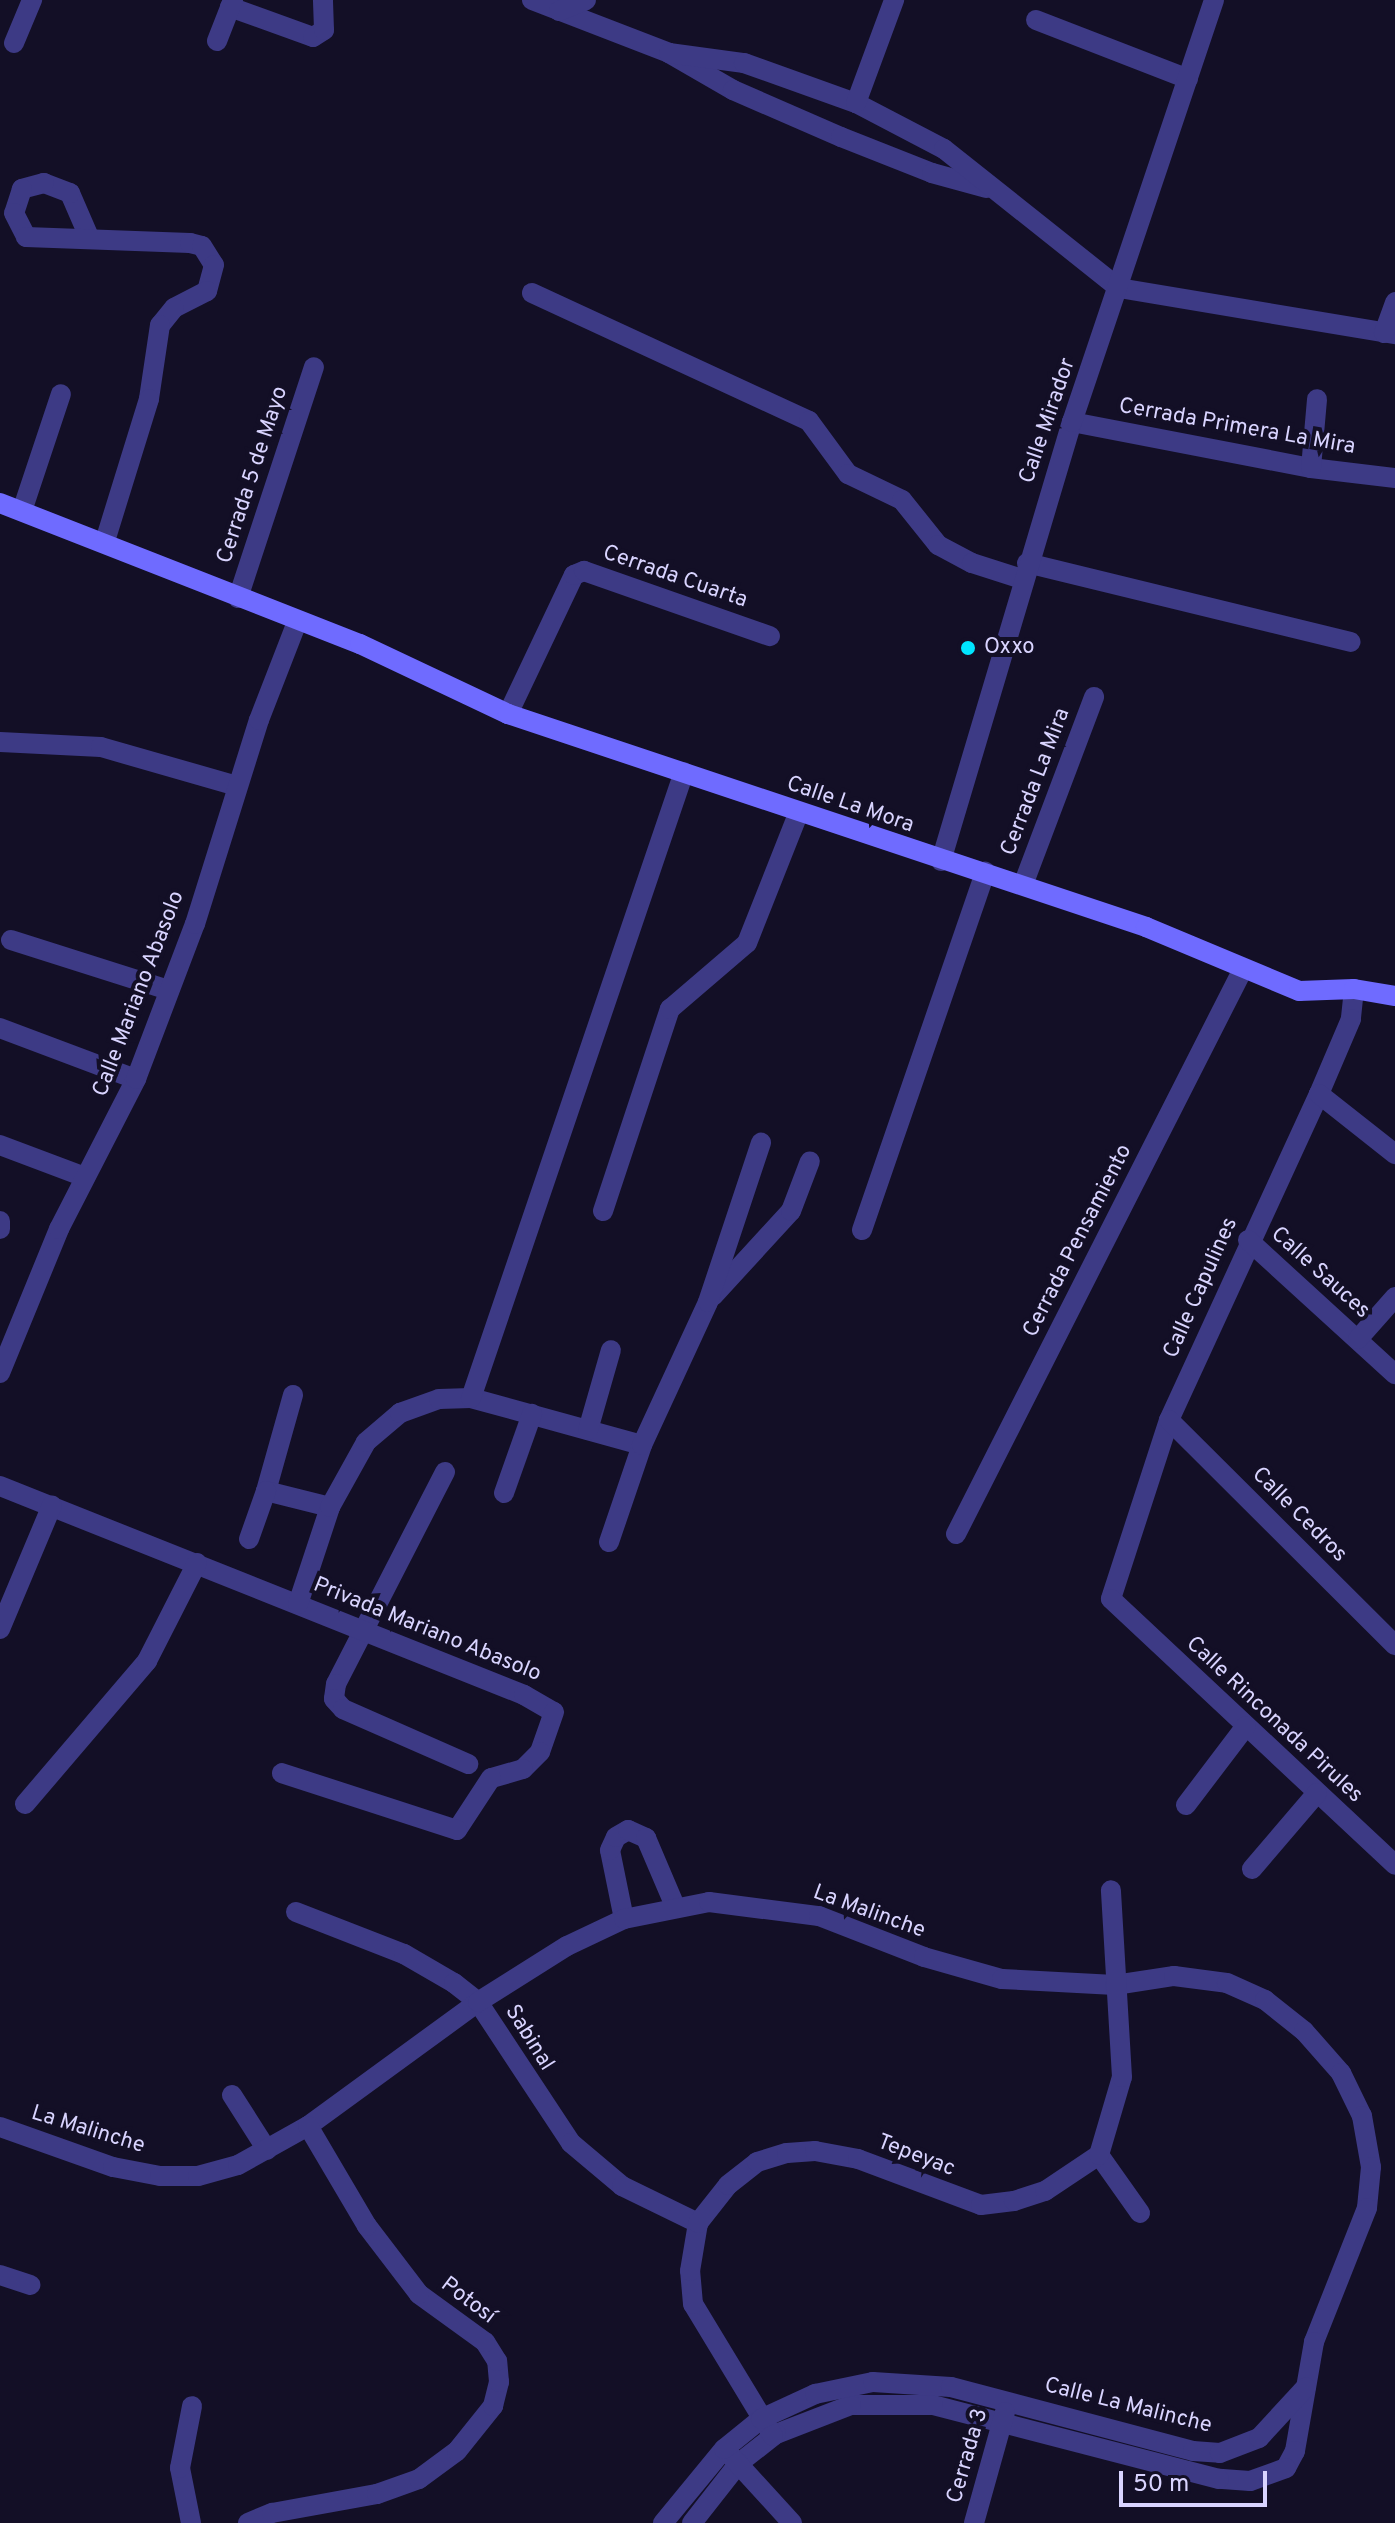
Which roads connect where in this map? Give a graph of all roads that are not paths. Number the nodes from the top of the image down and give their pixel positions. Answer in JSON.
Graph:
{"nodes":[{"id":1,"x":32,"y":0,"type":"edge"},
{"id":2,"x":323,"y":0,"type":"edge"},
{"id":3,"x":532,"y":0,"type":"edge"},
{"id":4,"x":586,"y":0,"type":"edge"},
{"id":5,"x":894,"y":0,"type":"edge"},
{"id":6,"x":1214,"y":0,"type":"edge"},
{"id":7,"x":232,"y":3,"type":"edge"},
{"id":8,"x":559,"y":11,"type":"junction"},
{"id":9,"x":1036,"y":20,"type":"dead end"},
{"id":10,"x":217,"y":41,"type":"dead end"},
{"id":11,"x":14,"y":43,"type":"dead end"},
{"id":12,"x":669,"y":53,"type":"junction"},
{"id":13,"x":1188,"y":79,"type":"junction"},
{"id":14,"x":856,"y":103,"type":"junction"},
{"id":15,"x":990,"y":189,"type":"junction"},
{"id":16,"x":89,"y":237,"type":"dead end"},
{"id":17,"x":1119,"y":288,"type":"junction"},
{"id":18,"x":532,"y":293,"type":"dead end"},
{"id":19,"x":1395,"y":302,"type":"edge"},
{"id":20,"x":1389,"y":334,"type":"edge"},
{"id":21,"x":314,"y":367,"type":"dead end"},
{"id":22,"x":61,"y":394,"type":"dead end"},
{"id":23,"x":1317,"y":399,"type":"dead end"},
{"id":24,"x":1072,"y":422,"type":"junction"},
{"id":25,"x":1311,"y":468,"type":"junction"},
{"id":26,"x":1395,"y":478,"type":"edge"},
{"id":27,"x":0,"y":503,"type":"edge"},
{"id":28,"x":22,"y":511,"type":"junction"},
{"id":29,"x":105,"y":541,"type":"junction"},
{"id":30,"x":1024,"y":571,"type":"junction"},
{"id":31,"x":238,"y":598,"type":"junction"},
{"id":32,"x":297,"y":622,"type":"junction"},
{"id":33,"x":770,"y":636,"type":"dead end"},
{"id":34,"x":1350,"y":642,"type":"dead end"},
{"id":35,"x":1094,"y":697,"type":"dead end"},
{"id":36,"x":508,"y":714,"type":"junction"},
{"id":37,"x":0,"y":742,"type":"edge"},
{"id":38,"x":684,"y":772,"type":"junction"},
{"id":39,"x":237,"y":786,"type":"junction"},
{"id":40,"x":798,"y":814,"type":"junction"},
{"id":41,"x":941,"y":861,"type":"junction"},
{"id":42,"x":985,"y":872,"type":"junction"},
{"id":43,"x":1023,"y":885,"type":"junction"},
{"id":44,"x":11,"y":940,"type":"dead end"},
{"id":45,"x":1243,"y":969,"type":"junction"},
{"id":46,"x":1354,"y":989,"type":"junction"},
{"id":47,"x":169,"y":990,"type":"junction"},
{"id":48,"x":1395,"y":996,"type":"edge"},
{"id":49,"x":0,"y":1028,"type":"edge"},
{"id":50,"x":136,"y":1079,"type":"junction"},
{"id":51,"x":1319,"y":1094,"type":"junction"},
{"id":52,"x":761,"y":1143,"type":"dead end"},
{"id":53,"x":0,"y":1145,"type":"edge"},
{"id":54,"x":1395,"y":1154,"type":"edge"},
{"id":55,"x":810,"y":1161,"type":"dead end"},
{"id":56,"x":85,"y":1177,"type":"junction"},
{"id":57,"x":603,"y":1211,"type":"dead end"},
{"id":58,"x":0,"y":1221,"type":"edge"},
{"id":59,"x":0,"y":1229,"type":"edge"},
{"id":60,"x":862,"y":1230,"type":"dead end"},
{"id":61,"x":1248,"y":1240,"type":"junction"},
{"id":62,"x":1395,"y":1297,"type":"edge"},
{"id":63,"x":708,"y":1302,"type":"junction"},
{"id":64,"x":1358,"y":1339,"type":"junction"},
{"id":65,"x":611,"y":1350,"type":"dead end"},
{"id":66,"x":0,"y":1373,"type":"edge"},
{"id":67,"x":1395,"y":1374,"type":"edge"},
{"id":68,"x":293,"y":1395,"type":"dead end"},
{"id":69,"x":471,"y":1398,"type":"junction"},
{"id":70,"x":532,"y":1414,"type":"junction"},
{"id":71,"x":1169,"y":1420,"type":"junction"},
{"id":72,"x":588,"y":1430,"type":"junction"},
{"id":73,"x":642,"y":1445,"type":"junction"},
{"id":74,"x":445,"y":1472,"type":"dead end"},
{"id":75,"x":0,"y":1486,"type":"edge"},
{"id":76,"x":266,"y":1491,"type":"junction"},
{"id":77,"x":504,"y":1493,"type":"dead end"},
{"id":78,"x":52,"y":1505,"type":"junction"},
{"id":79,"x":330,"y":1507,"type":"junction"},
{"id":80,"x":956,"y":1534,"type":"dead end"},
{"id":81,"x":249,"y":1539,"type":"dead end"},
{"id":82,"x":609,"y":1542,"type":"dead end"},
{"id":83,"x":197,"y":1563,"type":"junction"},
{"id":84,"x":298,"y":1604,"type":"junction"},
{"id":85,"x":1121,"y":1610,"type":"joint"},
{"id":86,"x":0,"y":1629,"type":"edge"},
{"id":87,"x":363,"y":1629,"type":"junction"},
{"id":88,"x":1395,"y":1645,"type":"edge"},
{"id":89,"x":1246,"y":1726,"type":"junction"},
{"id":90,"x":468,"y":1764,"type":"dead end"},
{"id":91,"x":282,"y":1773,"type":"dead end"},
{"id":92,"x":1317,"y":1793,"type":"junction"},
{"id":93,"x":25,"y":1804,"type":"dead end"},
{"id":94,"x":1186,"y":1805,"type":"dead end"},
{"id":95,"x":1395,"y":1865,"type":"edge"},
{"id":96,"x":1252,"y":1869,"type":"dead end"},
{"id":97,"x":1111,"y":1890,"type":"dead end"},
{"id":98,"x":675,"y":1906,"type":"junction"},
{"id":99,"x":296,"y":1912,"type":"dead end"},
{"id":100,"x":624,"y":1919,"type":"junction"},
{"id":101,"x":1115,"y":1985,"type":"junction"},
{"id":102,"x":478,"y":2002,"type":"junction"},
{"id":103,"x":232,"y":2095,"type":"dead end"},
{"id":104,"x":308,"y":2126,"type":"junction"},
{"id":105,"x":0,"y":2127,"type":"edge"},
{"id":106,"x":267,"y":2150,"type":"junction"},
{"id":107,"x":1099,"y":2155,"type":"junction"},
{"id":108,"x":1140,"y":2213,"type":"dead end"},
{"id":109,"x":698,"y":2223,"type":"junction"},
{"id":110,"x":0,"y":2275,"type":"edge"},
{"id":111,"x":30,"y":2285,"type":"dead end"},
{"id":112,"x":1306,"y":2387,"type":"junction"},
{"id":113,"x":1009,"y":2402,"type":"junction"},
{"id":114,"x":192,"y":2406,"type":"dead end"},
{"id":115,"x":1001,"y":2423,"type":"junction"},
{"id":116,"x":767,"y":2428,"type":"junction"},
{"id":117,"x":732,"y":2456,"type":"junction"},
{"id":118,"x":191,"y":2523,"type":"edge"},
{"id":119,"x":248,"y":2523,"type":"edge"},
{"id":120,"x":663,"y":2523,"type":"edge"},
{"id":121,"x":692,"y":2523,"type":"edge"},
{"id":122,"x":792,"y":2523,"type":"edge"},
{"id":123,"x":974,"y":2523,"type":"edge"}],
"edges":[{"from":1,"to":11,"type":"street"},
{"from":2,"to":7,"type":"street"},
{"from":3,"to":8,"type":"street"},
{"from":4,"to":8,"type":"street"},
{"from":5,"to":14,"type":"street"},
{"from":6,"to":13,"type":"street","name":"Calle Mirador"},
{"from":7,"to":10,"type":"street"},
{"from":8,"to":12,"type":"street"},
{"from":9,"to":13,"type":"street"},
{"from":12,"to":14,"type":"street"},
{"from":12,"to":15,"type":"street"},
{"from":13,"to":17,"type":"street","name":"Calle Mirador"},
{"from":14,"to":15,"type":"street"},
{"from":15,"to":17,"type":"street"},
{"from":16,"to":29,"type":"street"},
{"from":17,"to":20,"type":"street"},
{"from":17,"to":24,"type":"street","name":"Calle Mirador"},
{"from":18,"to":30,"type":"street"},
{"from":19,"to":20,"type":"street"},
{"from":21,"to":31,"type":"street","name":"Cerrada 5 de Mayo"},
{"from":22,"to":28,"type":"street"},
{"from":23,"to":25,"type":"street"},
{"from":24,"to":25,"type":"street","name":"Cerrada Primera La Mira"},
{"from":24,"to":30,"type":"street","name":"Calle Mirador"},
{"from":25,"to":26,"type":"street","name":"Cerrada Primera La Mira"},
{"from":27,"to":28,"type":"street","name":"Calle La Mora"},
{"from":28,"to":29,"type":"street","name":"Calle La Mora"},
{"from":29,"to":31,"type":"street","name":"Calle La Mora"},
{"from":30,"to":34,"type":"street"},
{"from":30,"to":41,"type":"street","name":"Calle Mirador"},
{"from":31,"to":32,"type":"street","name":"Calle La Mora"},
{"from":32,"to":36,"type":"street","name":"Calle La Mora"},
{"from":32,"to":39,"type":"street","name":"Calle Mariano Abasolo"},
{"from":33,"to":36,"type":"street","name":"Cerrada Cuarta"},
{"from":35,"to":43,"type":"street","name":"Cerrada La Mira"},
{"from":36,"to":38,"type":"street","name":"Calle La Mora"},
{"from":37,"to":39,"type":"street"},
{"from":38,"to":40,"type":"street","name":"Calle La Mora"},
{"from":38,"to":69,"type":"street"},
{"from":39,"to":47,"type":"street","name":"Calle Mariano Abasolo"},
{"from":40,"to":41,"type":"street","name":"Calle La Mora"},
{"from":40,"to":57,"type":"street"},
{"from":41,"to":42,"type":"street","name":"Calle La Mora"},
{"from":42,"to":43,"type":"street","name":"Calle La Mora"},
{"from":42,"to":60,"type":"street"},
{"from":43,"to":45,"type":"street","name":"Calle La Mora"},
{"from":44,"to":47,"type":"street"},
{"from":45,"to":46,"type":"street","name":"Calle La Mora"},
{"from":45,"to":80,"type":"street","name":"Cerrada Pensamiento"},
{"from":46,"to":48,"type":"street","name":"Calle La Mora"},
{"from":46,"to":51,"type":"street","name":"Calle Capulines"},
{"from":47,"to":50,"type":"street","name":"Calle Mariano Abasolo"},
{"from":49,"to":50,"type":"street"},
{"from":50,"to":56,"type":"street","name":"Calle Mariano Abasolo"},
{"from":51,"to":54,"type":"street"},
{"from":51,"to":61,"type":"street","name":"Calle Capulines"},
{"from":52,"to":63,"type":"street"},
{"from":53,"to":56,"type":"street"},
{"from":55,"to":63,"type":"street"},
{"from":56,"to":66,"type":"street","name":"Calle Mariano Abasolo"},
{"from":58,"to":59,"type":"street"},
{"from":61,"to":64,"type":"street","name":"Calle Sauces"},
{"from":61,"to":71,"type":"street","name":"Calle Capulines"},
{"from":62,"to":64,"type":"street"},
{"from":63,"to":73,"type":"street"},
{"from":64,"to":67,"type":"street","name":"Calle Sauces"},
{"from":65,"to":72,"type":"street"},
{"from":68,"to":76,"type":"street"},
{"from":69,"to":70,"type":"street"},
{"from":69,"to":79,"type":"street"},
{"from":70,"to":72,"type":"street"},
{"from":70,"to":77,"type":"street"},
{"from":71,"to":85,"type":"street","name":"Calle Capulines"},
{"from":71,"to":88,"type":"street","name":"Calle Cedros"},
{"from":72,"to":73,"type":"street"},
{"from":73,"to":82,"type":"street"},
{"from":74,"to":87,"type":"street"},
{"from":75,"to":78,"type":"street","name":"Privada Mariano Abasolo"},
{"from":76,"to":79,"type":"street"},
{"from":76,"to":81,"type":"street"},
{"from":78,"to":83,"type":"street","name":"Privada Mariano Abasolo"},
{"from":78,"to":86,"type":"street"},
{"from":79,"to":84,"type":"street"},
{"from":83,"to":84,"type":"street","name":"Privada Mariano Abasolo"},
{"from":83,"to":93,"type":"street"},
{"from":84,"to":87,"type":"street","name":"Privada Mariano Abasolo"},
{"from":85,"to":89,"type":"street","name":"Calle Rinconada Pirules"},
{"from":87,"to":90,"type":"street"},
{"from":87,"to":91,"type":"street","name":"Privada Mariano Abasolo"},
{"from":89,"to":92,"type":"street","name":"Calle Rinconada Pirules"},
{"from":89,"to":94,"type":"street"},
{"from":92,"to":95,"type":"street","name":"Calle Rinconada Pirules"},
{"from":92,"to":96,"type":"street"},
{"from":97,"to":101,"type":"street"},
{"from":98,"to":100,"type":"street","name":"La Malinche"},
{"from":98,"to":100,"type":"street"},
{"from":98,"to":101,"type":"street","name":"La Malinche"},
{"from":99,"to":102,"type":"street","name":"Sabinal"},
{"from":100,"to":102,"type":"street","name":"La Malinche"},
{"from":101,"to":107,"type":"street"},
{"from":101,"to":112,"type":"street","name":"La Malinche"},
{"from":102,"to":104,"type":"street","name":"La Malinche"},
{"from":102,"to":109,"type":"street","name":"Sabinal"},
{"from":103,"to":106,"type":"street"},
{"from":104,"to":106,"type":"street","name":"La Malinche"},
{"from":104,"to":119,"type":"street","name":"Potosí"},
{"from":105,"to":106,"type":"street","name":"La Malinche"},
{"from":107,"to":108,"type":"street"},
{"from":107,"to":109,"type":"street","name":"Tepeyac"},
{"from":109,"to":116,"type":"street","name":"Tepeyac"},
{"from":110,"to":111,"type":"street"},
{"from":112,"to":113,"type":"street","name":"Calle La Malinche"},
{"from":112,"to":115,"type":"street","name":"Calle La Malinche"},
{"from":113,"to":115,"type":"street","name":"Cerrada 3"},
{"from":113,"to":116,"type":"street","name":"Calle La Malinche"},
{"from":114,"to":118,"type":"street"},
{"from":115,"to":116,"type":"street","name":"Calle La Malinche"},
{"from":115,"to":123,"type":"street","name":"Cerrada 3"},
{"from":116,"to":117,"type":"street","name":"Calle La Malinche"},
{"from":117,"to":120,"type":"street","name":"Calle La Malinche"},
{"from":117,"to":121,"type":"street","name":"Calle La Malinche"},
{"from":117,"to":122,"type":"street"}]}
